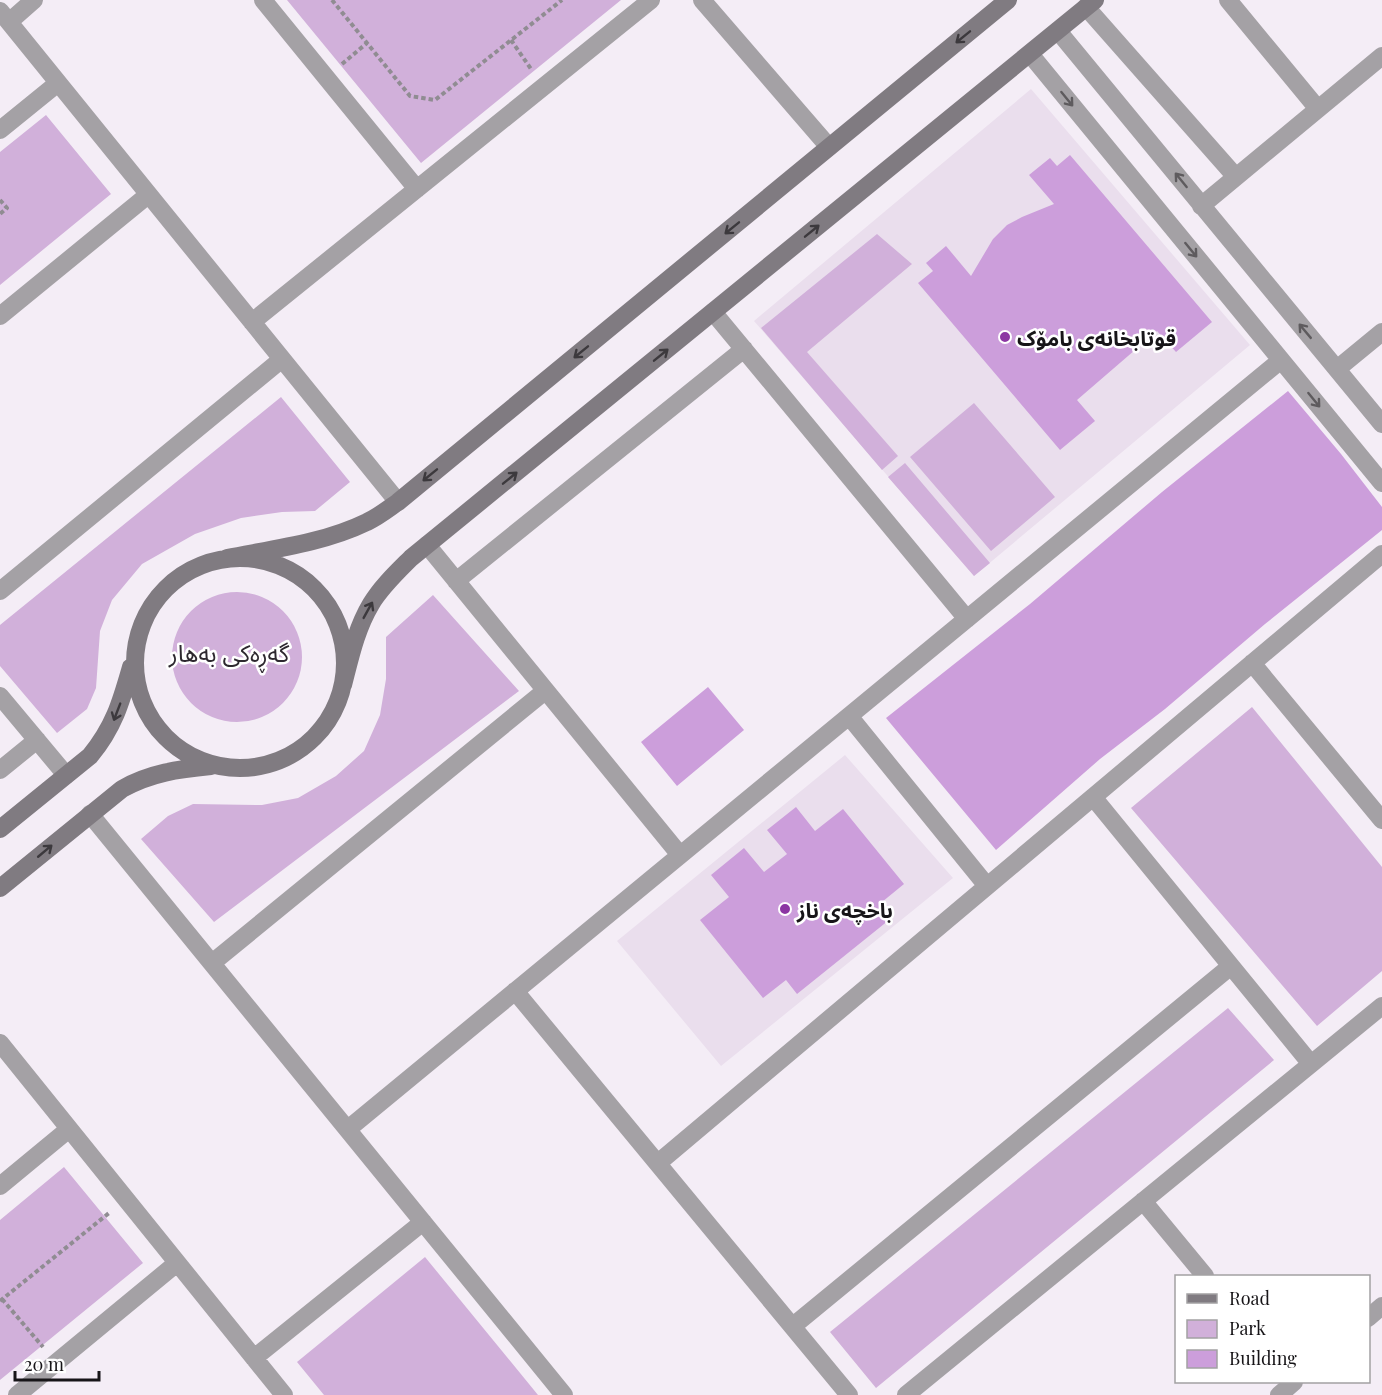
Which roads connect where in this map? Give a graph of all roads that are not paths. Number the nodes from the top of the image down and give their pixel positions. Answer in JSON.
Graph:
{"nodes":[{"id":1,"x":34,"y":0,"type":"edge"},
{"id":2,"x":263,"y":0,"type":"edge"},
{"id":3,"x":651,"y":0,"type":"edge"},
{"id":4,"x":702,"y":0,"type":"edge"},
{"id":5,"x":1228,"y":0,"type":"edge"},
{"id":6,"x":997,"y":3,"type":"edge"},
{"id":7,"x":1091,"y":4,"type":"edge"},
{"id":8,"x":4,"y":16,"type":"edge"},
{"id":9,"x":1058,"y":31,"type":"junction"},
{"id":10,"x":1030,"y":54,"type":"junction"},
{"id":11,"x":1382,"y":56,"type":"edge"},
{"id":12,"x":58,"y":82,"type":"junction"},
{"id":13,"x":1318,"y":108,"type":"junction"},
{"id":14,"x":0,"y":130,"type":"edge"},
{"id":15,"x":829,"y":147,"type":"junction"},
{"id":16,"x":1236,"y":177,"type":"junction"},
{"id":17,"x":417,"y":189,"type":"junction"},
{"id":18,"x":148,"y":195,"type":"junction"},
{"id":19,"x":1202,"y":206,"type":"junction"},
{"id":20,"x":713,"y":312,"type":"junction"},
{"id":21,"x":0,"y":316,"type":"edge"},
{"id":22,"x":252,"y":322,"type":"junction"},
{"id":23,"x":1382,"y":332,"type":"edge"},
{"id":24,"x":744,"y":349,"type":"junction"},
{"id":25,"x":282,"y":359,"type":"junction"},
{"id":26,"x":1281,"y":360,"type":"junction"},
{"id":27,"x":1337,"y":369,"type":"junction"},
{"id":28,"x":1382,"y":424,"type":"edge"},
{"id":29,"x":1382,"y":483,"type":"edge"},
{"id":30,"x":398,"y":502,"type":"junction"},
{"id":31,"x":427,"y":545,"type":"junction"},
{"id":32,"x":1382,"y":554,"type":"edge"},
{"id":33,"x":227,"y":558,"type":"junction"},
{"id":34,"x":456,"y":581,"type":"junction"},
{"id":35,"x":0,"y":591,"type":"edge"},
{"id":36,"x":967,"y":619,"type":"junction"},
{"id":37,"x":134,"y":656,"type":"junction"},
{"id":38,"x":1252,"y":663,"type":"junction"},
{"id":39,"x":343,"y":685,"type":"junction"},
{"id":40,"x":545,"y":691,"type":"junction"},
{"id":41,"x":0,"y":696,"type":"edge"},
{"id":42,"x":849,"y":716,"type":"junction"},
{"id":43,"x":36,"y":740,"type":"junction"},
{"id":44,"x":218,"y":766,"type":"junction"},
{"id":45,"x":0,"y":770,"type":"edge"},
{"id":46,"x":66,"y":775,"type":"junction"},
{"id":47,"x":1093,"y":797,"type":"junction"},
{"id":48,"x":90,"y":814,"type":"junction"},
{"id":49,"x":1382,"y":820,"type":"edge"},
{"id":50,"x":0,"y":829,"type":"edge"},
{"id":51,"x":680,"y":855,"type":"junction"},
{"id":52,"x":987,"y":886,"type":"junction"},
{"id":53,"x":0,"y":888,"type":"edge"},
{"id":54,"x":212,"y":963,"type":"junction"},
{"id":55,"x":1231,"y":966,"type":"junction"},
{"id":56,"x":515,"y":991,"type":"junction"},
{"id":57,"x":1382,"y":1006,"type":"edge"},
{"id":58,"x":0,"y":1043,"type":"edge"},
{"id":59,"x":1311,"y":1064,"type":"junction"},
{"id":60,"x":69,"y":1129,"type":"junction"},
{"id":61,"x":348,"y":1129,"type":"junction"},
{"id":62,"x":658,"y":1163,"type":"junction"},
{"id":63,"x":0,"y":1186,"type":"edge"},
{"id":64,"x":1143,"y":1202,"type":"junction"},
{"id":65,"x":423,"y":1222,"type":"junction"},
{"id":66,"x":177,"y":1263,"type":"junction"},
{"id":67,"x":1204,"y":1275,"type":"edge"},
{"id":68,"x":1382,"y":1306,"type":"edge"},
{"id":69,"x":1370,"y":1316,"type":"edge"},
{"id":70,"x":793,"y":1326,"type":"junction"},
{"id":71,"x":254,"y":1358,"type":"junction"},
{"id":72,"x":17,"y":1395,"type":"edge"},
{"id":73,"x":284,"y":1395,"type":"edge"},
{"id":74,"x":564,"y":1395,"type":"edge"},
{"id":75,"x":849,"y":1395,"type":"edge"},
{"id":76,"x":906,"y":1395,"type":"edge"}],
"edges":[{"from":1,"to":8,"type":"street"},
{"from":2,"to":17,"type":"street"},
{"from":3,"to":17,"type":"street"},
{"from":4,"to":15,"type":"street"},
{"from":5,"to":13,"type":"street"},
{"from":6,"to":15,"type":"street","one_way":true},
{"from":7,"to":9,"type":"street"},
{"from":7,"to":16,"type":"street"},
{"from":8,"to":12,"type":"street"},
{"from":9,"to":10,"type":"street"},
{"from":19,"to":9,"type":"street","one_way":true},
{"from":20,"to":10,"type":"street","one_way":true},
{"from":10,"to":26,"type":"street","one_way":true},
{"from":11,"to":13,"type":"street"},
{"from":12,"to":14,"type":"street"},
{"from":12,"to":18,"type":"street"},
{"from":13,"to":16,"type":"street"},
{"from":15,"to":30,"type":"street","one_way":true},
{"from":16,"to":19,"type":"street"},
{"from":17,"to":22,"type":"street"},
{"from":18,"to":21,"type":"street"},
{"from":18,"to":22,"type":"street"},
{"from":27,"to":19,"type":"street","one_way":true},
{"from":20,"to":24,"type":"street"},
{"from":31,"to":20,"type":"street","one_way":true},
{"from":22,"to":25,"type":"street"},
{"from":23,"to":27,"type":"street"},
{"from":24,"to":34,"type":"street"},
{"from":24,"to":36,"type":"street"},
{"from":25,"to":30,"type":"street"},
{"from":25,"to":35,"type":"street"},
{"from":26,"to":29,"type":"street","one_way":true},
{"from":26,"to":36,"type":"street"},
{"from":27,"to":28,"type":"street"},
{"from":30,"to":33,"type":"street"},
{"from":31,"to":34,"type":"street"},
{"from":39,"to":31,"type":"street","one_way":true},
{"from":32,"to":38,"type":"street"},
{"from":33,"to":37,"type":"street"},
{"from":33,"to":39,"type":"street"},
{"from":34,"to":40,"type":"street"},
{"from":36,"to":42,"type":"street"},
{"from":37,"to":44,"type":"street"},
{"from":37,"to":46,"type":"street","one_way":true},
{"from":38,"to":47,"type":"street"},
{"from":38,"to":49,"type":"street"},
{"from":39,"to":44,"type":"street"},
{"from":40,"to":51,"type":"street"},
{"from":40,"to":54,"type":"street"},
{"from":41,"to":43,"type":"street"},
{"from":42,"to":51,"type":"street"},
{"from":42,"to":52,"type":"street"},
{"from":43,"to":45,"type":"street"},
{"from":43,"to":46,"type":"street"},
{"from":44,"to":48,"type":"street"},
{"from":46,"to":50,"type":"street"},
{"from":47,"to":52,"type":"street"},
{"from":47,"to":55,"type":"street"},
{"from":53,"to":48,"type":"street","one_way":true},
{"from":48,"to":54,"type":"street"},
{"from":51,"to":56,"type":"street"},
{"from":52,"to":62,"type":"street"},
{"from":54,"to":61,"type":"street"},
{"from":55,"to":59,"type":"street"},
{"from":55,"to":70,"type":"street"},
{"from":56,"to":61,"type":"street"},
{"from":56,"to":62,"type":"street"},
{"from":57,"to":59,"type":"street"},
{"from":58,"to":60,"type":"street"},
{"from":59,"to":64,"type":"street"},
{"from":60,"to":63,"type":"street"},
{"from":60,"to":66,"type":"street"},
{"from":61,"to":65,"type":"street"},
{"from":62,"to":70,"type":"street"},
{"from":64,"to":67,"type":"street"},
{"from":64,"to":76,"type":"street"},
{"from":65,"to":71,"type":"street"},
{"from":65,"to":74,"type":"street"},
{"from":66,"to":71,"type":"street"},
{"from":66,"to":72,"type":"street"},
{"from":68,"to":69,"type":"street"},
{"from":70,"to":75,"type":"street"},
{"from":71,"to":73,"type":"street"}]}
